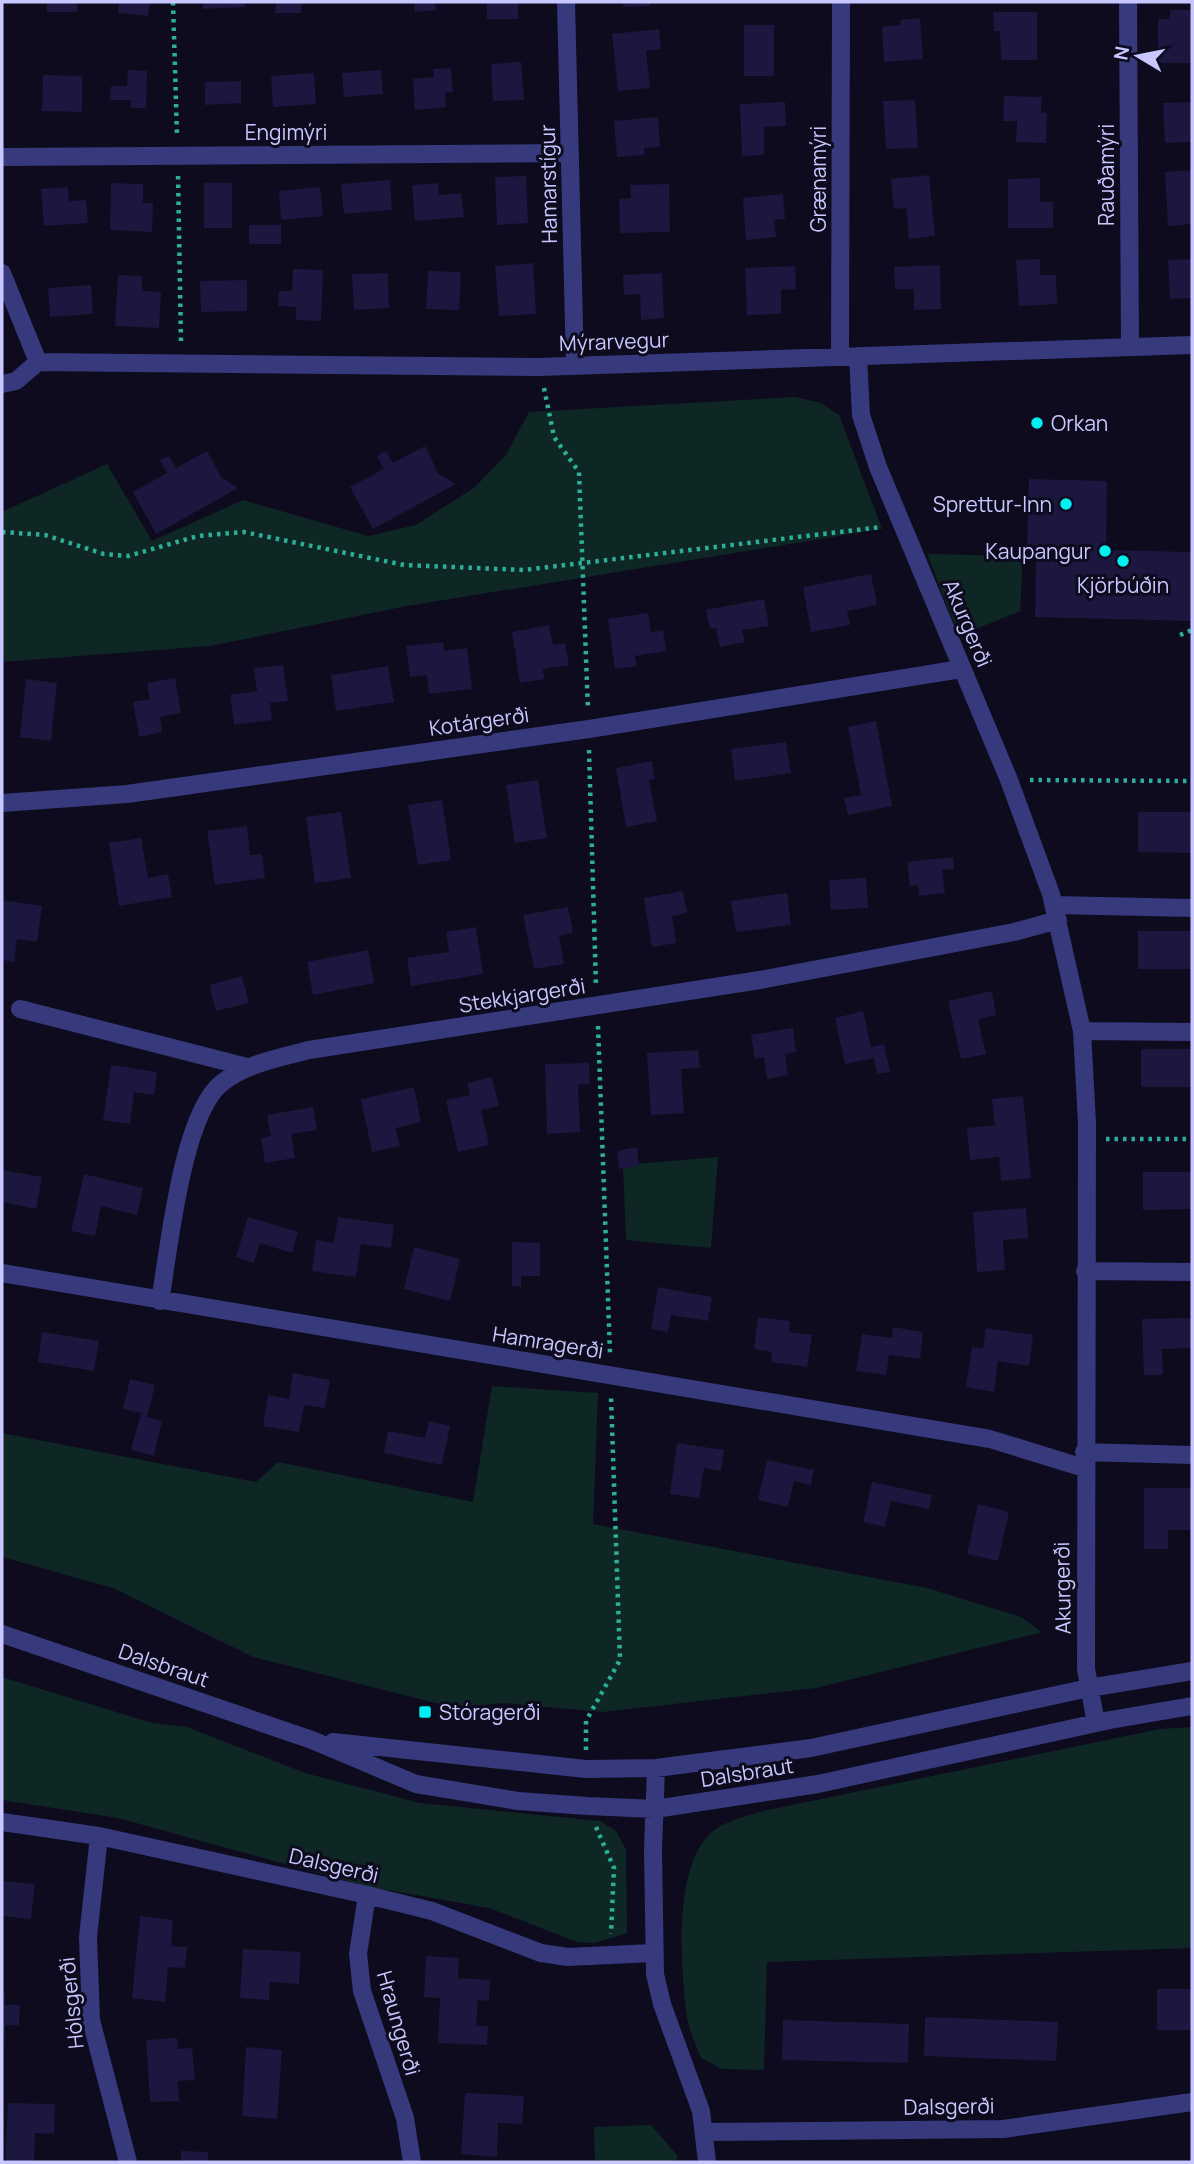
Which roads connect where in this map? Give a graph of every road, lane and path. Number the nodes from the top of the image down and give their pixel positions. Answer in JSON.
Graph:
{"nodes":[{"id":1,"x":173,"y":2,"type":"edge"},
{"id":2,"x":566,"y":2,"type":"edge"},
{"id":3,"x":841,"y":2,"type":"edge"},
{"id":4,"x":1128,"y":2,"type":"edge"},
{"id":5,"x":570,"y":153,"type":"junction"},
{"id":6,"x":178,"y":155,"type":"junction"},
{"id":7,"x":2,"y":157,"type":"edge"},
{"id":8,"x":2,"y":273,"type":"edge"},
{"id":9,"x":1192,"y":345,"type":"edge"},
{"id":10,"x":1130,"y":347,"type":"junction"},
{"id":11,"x":849,"y":356,"type":"junction"},
{"id":12,"x":38,"y":362,"type":"junction"},
{"id":13,"x":181,"y":364,"type":"junction"},
{"id":14,"x":575,"y":365,"type":"junction"},
{"id":15,"x":539,"y":367,"type":"junction"},
{"id":16,"x":2,"y":384,"type":"edge"},
{"id":17,"x":903,"y":524,"type":"junction"},
{"id":18,"x":2,"y":532,"type":"edge"},
{"id":19,"x":582,"y":565,"type":"junction"},
{"id":20,"x":1192,"y":631,"type":"edge"},
{"id":21,"x":1180,"y":635,"type":"dead end"},
{"id":22,"x":961,"y":669,"type":"junction"},
{"id":23,"x":589,"y":729,"type":"junction"},
{"id":24,"x":1009,"y":780,"type":"junction"},
{"id":25,"x":1192,"y":781,"type":"edge"},
{"id":26,"x":2,"y":803,"type":"edge"},
{"id":27,"x":1192,"y":908,"type":"edge"},
{"id":28,"x":1056,"y":913,"type":"junction"},
{"id":29,"x":597,"y":1007,"type":"junction"},
{"id":30,"x":20,"y":1009,"type":"dead end"},
{"id":31,"x":1082,"y":1031,"type":"junction"},
{"id":32,"x":1192,"y":1032,"type":"edge"},
{"id":33,"x":247,"y":1067,"type":"junction"},
{"id":34,"x":1086,"y":1139,"type":"junction"},
{"id":35,"x":1192,"y":1139,"type":"edge"},
{"id":36,"x":1085,"y":1271,"type":"junction"},
{"id":37,"x":1192,"y":1272,"type":"edge"},
{"id":38,"x":2,"y":1273,"type":"edge"},
{"id":39,"x":160,"y":1301,"type":"junction"},
{"id":40,"x":610,"y":1376,"type":"junction"},
{"id":41,"x":1192,"y":1455,"type":"edge"},
{"id":42,"x":1084,"y":1460,"type":"junction"},
{"id":43,"x":2,"y":1634,"type":"edge"},
{"id":44,"x":1192,"y":1671,"type":"edge"},
{"id":45,"x":1090,"y":1688,"type":"junction"},
{"id":46,"x":1192,"y":1706,"type":"edge"},
{"id":47,"x":1096,"y":1723,"type":"junction"},
{"id":48,"x":312,"y":1740,"type":"junction"},
{"id":49,"x":656,"y":1768,"type":"junction"},
{"id":50,"x":586,"y":1769,"type":"junction"},
{"id":51,"x":587,"y":1806,"type":"junction"},
{"id":52,"x":655,"y":1809,"type":"junction"},
{"id":53,"x":2,"y":1822,"type":"edge"},
{"id":54,"x":99,"y":1836,"type":"junction"},
{"id":55,"x":367,"y":1895,"type":"junction"},
{"id":56,"x":653,"y":1953,"type":"junction"},
{"id":57,"x":611,"y":1955,"type":"junction"},
{"id":58,"x":1192,"y":2102,"type":"edge"},
{"id":59,"x":705,"y":2132,"type":"junction"},
{"id":60,"x":128,"y":2162,"type":"edge"},
{"id":61,"x":412,"y":2162,"type":"edge"},
{"id":62,"x":707,"y":2162,"type":"edge"}],
"edges":[{"from":1,"to":6,"type":"path"},
{"from":2,"to":5,"type":"street","name":"Hamarstígur"},
{"from":3,"to":11,"type":"street","name":"Grænamýri"},
{"from":4,"to":10,"type":"street","name":"Rauðamýri"},
{"from":5,"to":6,"type":"street","name":"Engimýri"},
{"from":5,"to":14,"type":"street","name":"Hamarstígur"},
{"from":6,"to":7,"type":"street","name":"Engimýri"},
{"from":6,"to":13,"type":"path"},
{"from":8,"to":12,"type":"street"},
{"from":9,"to":10,"type":"street","name":"Mýrarvegur"},
{"from":10,"to":11,"type":"street","name":"Mýrarvegur"},
{"from":11,"to":14,"type":"street","name":"Mýrarvegur"},
{"from":11,"to":17,"type":"street","name":"Akurgerði"},
{"from":12,"to":13,"type":"street","name":"Mýrarvegur"},
{"from":12,"to":16,"type":"street"},
{"from":13,"to":15,"type":"street","name":"Mýrarvegur"},
{"from":14,"to":15,"type":"street","name":"Mýrarvegur"},
{"from":15,"to":19,"type":"path"},
{"from":17,"to":19,"type":"path"},
{"from":17,"to":22,"type":"street","name":"Akurgerði"},
{"from":18,"to":19,"type":"path"},
{"from":19,"to":23,"type":"path"},
{"from":20,"to":21,"type":"path"},
{"from":22,"to":23,"type":"street","name":"Kotárgerði"},
{"from":22,"to":24,"type":"street","name":"Akurgerði"},
{"from":23,"to":26,"type":"street","name":"Kotárgerði"},
{"from":23,"to":29,"type":"path"},
{"from":24,"to":25,"type":"path"},
{"from":24,"to":28,"type":"street","name":"Akurgerði"},
{"from":27,"to":28,"type":"street"},
{"from":28,"to":29,"type":"street","name":"Stekkjargerði"},
{"from":28,"to":31,"type":"street","name":"Akurgerði"},
{"from":29,"to":33,"type":"street","name":"Stekkjargerði"},
{"from":29,"to":40,"type":"path"},
{"from":30,"to":33,"type":"street"},
{"from":31,"to":32,"type":"street"},
{"from":31,"to":34,"type":"street","name":"Akurgerði"},
{"from":33,"to":39,"type":"street","name":"Stekkjargerði"},
{"from":34,"to":35,"type":"path"},
{"from":34,"to":36,"type":"street","name":"Akurgerði"},
{"from":36,"to":37,"type":"street"},
{"from":36,"to":42,"type":"street","name":"Akurgerði"},
{"from":38,"to":39,"type":"street","name":"Hamragerði"},
{"from":39,"to":40,"type":"street","name":"Hamragerði"},
{"from":40,"to":42,"type":"street","name":"Hamragerði"},
{"from":40,"to":50,"type":"path"},
{"from":41,"to":42,"type":"street"},
{"from":42,"to":45,"type":"street","name":"Akurgerði"},
{"from":43,"to":48,"type":"street","name":"Dalsbraut"},
{"from":44,"to":45,"type":"street","name":"Dalsbraut"},
{"from":45,"to":47,"type":"street","name":"Akurgerði"},
{"from":45,"to":49,"type":"street","name":"Dalsbraut"},
{"from":46,"to":47,"type":"street","name":"Dalsbraut"},
{"from":47,"to":52,"type":"street","name":"Dalsbraut"},
{"from":48,"to":50,"type":"street","name":"Dalsbraut"},
{"from":48,"to":51,"type":"street","name":"Dalsbraut"},
{"from":49,"to":50,"type":"street","name":"Dalsbraut"},
{"from":49,"to":52,"type":"street"},
{"from":51,"to":52,"type":"street","name":"Dalsbraut"},
{"from":51,"to":57,"type":"path"},
{"from":52,"to":56,"type":"street"},
{"from":53,"to":54,"type":"street","name":"Dalsgerði"},
{"from":54,"to":55,"type":"street","name":"Dalsgerði"},
{"from":54,"to":60,"type":"street","name":"Hólsgerði"},
{"from":55,"to":57,"type":"street","name":"Dalsgerði"},
{"from":55,"to":61,"type":"street","name":"Hraungerði"},
{"from":56,"to":57,"type":"street","name":"Dalsgerði"},
{"from":56,"to":59,"type":"street"},
{"from":58,"to":59,"type":"street","name":"Dalsgerði"},
{"from":59,"to":62,"type":"street"}]}
